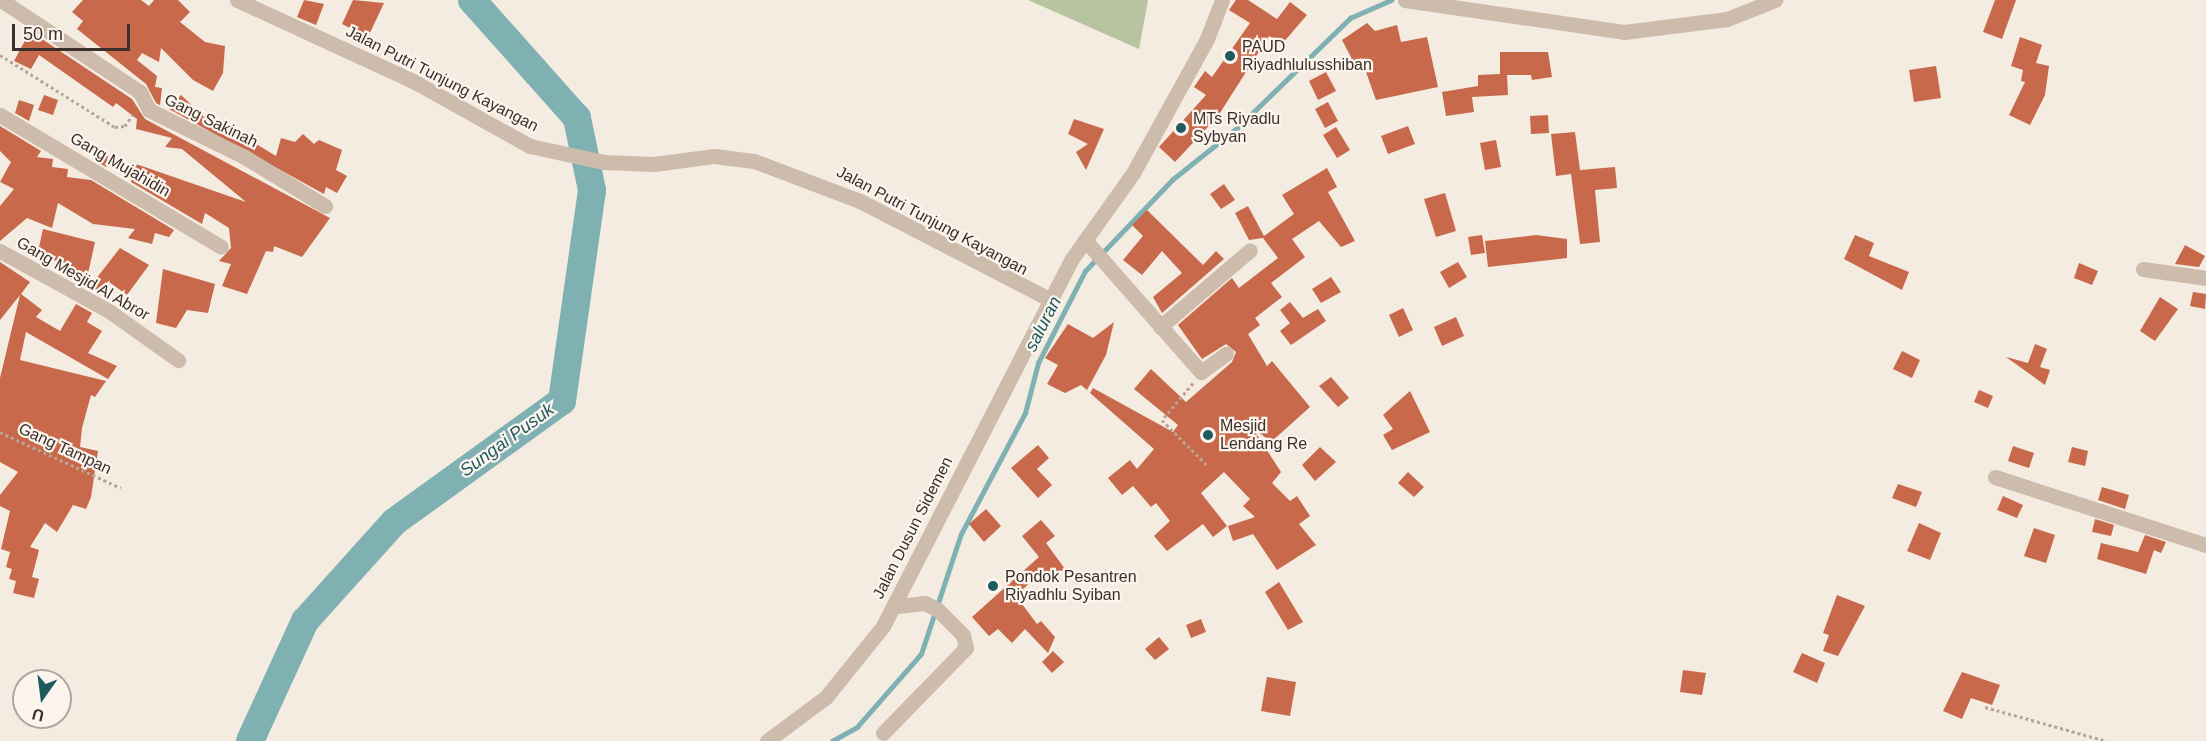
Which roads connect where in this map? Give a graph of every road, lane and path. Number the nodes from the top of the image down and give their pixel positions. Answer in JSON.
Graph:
{"nodes":[{"id":1,"x":1,"y":0,"type":"edge"},
{"id":2,"x":237,"y":0,"type":"edge"},
{"id":3,"x":1222,"y":0,"type":"edge"},
{"id":4,"x":1405,"y":0,"type":"edge"},
{"id":5,"x":1775,"y":0,"type":"edge"},
{"id":6,"x":0,"y":55,"type":"edge"},
{"id":7,"x":143,"y":100,"type":"junction"},
{"id":8,"x":0,"y":115,"type":"edge"},
{"id":9,"x":325,"y":206,"type":"dead end"},
{"id":10,"x":1087,"y":242,"type":"junction"},
{"id":11,"x":222,"y":247,"type":"dead end"},
{"id":12,"x":1250,"y":250,"type":"dead end"},
{"id":13,"x":0,"y":251,"type":"edge"},
{"id":14,"x":2143,"y":269,"type":"dead end"},
{"id":15,"x":2206,"y":278,"type":"edge"},
{"id":16,"x":1051,"y":300,"type":"junction"},
{"id":17,"x":1160,"y":327,"type":"junction"},
{"id":18,"x":1226,"y":354,"type":"dead end"},
{"id":19,"x":178,"y":360,"type":"dead end"},
{"id":20,"x":1201,"y":372,"type":"junction"},
{"id":21,"x":0,"y":432,"type":"edge"},
{"id":22,"x":1208,"y":466,"type":"dead end"},
{"id":23,"x":1995,"y":477,"type":"dead end"},
{"id":24,"x":121,"y":488,"type":"dead end"},
{"id":25,"x":2206,"y":544,"type":"edge"},
{"id":26,"x":894,"y":606,"type":"junction"},
{"id":27,"x":1985,"y":707,"type":"dead end"},
{"id":28,"x":883,"y":733,"type":"dead end"},
{"id":29,"x":767,"y":741,"type":"edge"},
{"id":30,"x":2107,"y":741,"type":"edge"}],
"edges":[{"from":1,"to":7,"type":"street","name":"Gang Sakinah"},
{"from":2,"to":16,"type":"street","name":"Jalan Putri Tunjung Kayangan"},
{"from":3,"to":10,"type":"street"},
{"from":4,"to":5,"type":"street"},
{"from":6,"to":7,"type":"path"},
{"from":7,"to":9,"type":"street","name":"Gang Sakinah"},
{"from":8,"to":11,"type":"street","name":"Gang Mujahidin"},
{"from":10,"to":16,"type":"street"},
{"from":10,"to":17,"type":"street"},
{"from":12,"to":17,"type":"street"},
{"from":13,"to":19,"type":"street","name":"Gang Mesjid Al Abror"},
{"from":14,"to":15,"type":"street"},
{"from":16,"to":26,"type":"street","name":"Jalan Dusun Sidemen"},
{"from":17,"to":20,"type":"street"},
{"from":18,"to":20,"type":"street"},
{"from":20,"to":22,"type":"path"},
{"from":21,"to":24,"type":"path","name":"Gang Tampan"},
{"from":23,"to":25,"type":"street"},
{"from":26,"to":28,"type":"street"},
{"from":26,"to":29,"type":"street","name":"Jalan Dusun Sidemen"},
{"from":27,"to":30,"type":"path"}]}
